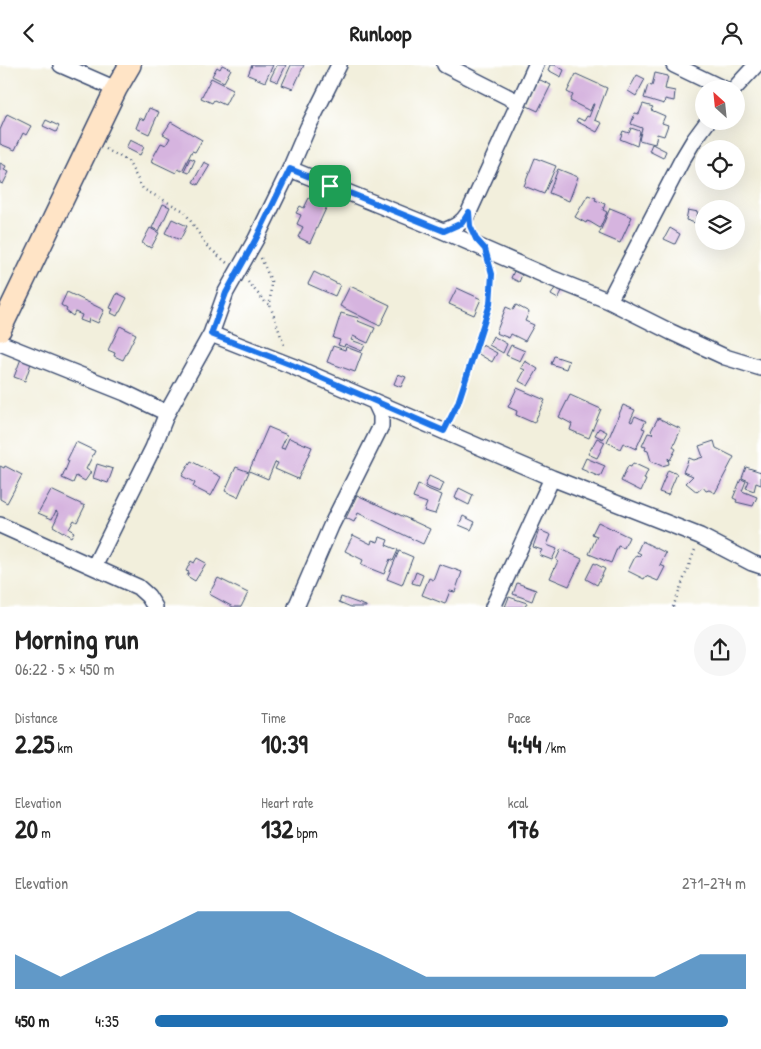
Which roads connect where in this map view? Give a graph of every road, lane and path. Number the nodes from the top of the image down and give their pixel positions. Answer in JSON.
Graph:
{"nodes":[{"id":1,"x":62,"y":65,"type":"edge"},
{"id":2,"x":130,"y":65,"type":"edge"},
{"id":3,"x":339,"y":65,"type":"edge"},
{"id":4,"x":445,"y":65,"type":"edge"},
{"id":5,"x":536,"y":65,"type":"edge"},
{"id":6,"x":674,"y":65,"type":"edge"},
{"id":7,"x":756,"y":65,"type":"edge"},
{"id":8,"x":705,"y":80,"type":"edge"},
{"id":9,"x":742,"y":80,"type":"edge"},
{"id":10,"x":116,"y":89,"type":"junction"},
{"id":11,"x":518,"y":103,"type":"junction"},
{"id":12,"x":701,"y":130,"type":"edge"},
{"id":13,"x":90,"y":143,"type":"junction"},
{"id":14,"x":290,"y":169,"type":"junction"},
{"id":15,"x":469,"y":212,"type":"junction"},
{"id":16,"x":444,"y":231,"type":"junction"},
{"id":17,"x":256,"y":239,"type":"junction"},
{"id":18,"x":485,"y":249,"type":"junction"},
{"id":19,"x":237,"y":272,"type":"junction"},
{"id":20,"x":609,"y":301,"type":"junction"},
{"id":21,"x":270,"y":305,"type":"junction"},
{"id":22,"x":0,"y":330,"type":"edge"},
{"id":23,"x":211,"y":334,"type":"junction"},
{"id":24,"x":0,"y":343,"type":"edge"},
{"id":25,"x":292,"y":365,"type":"junction"},
{"id":26,"x":761,"y":368,"type":"edge"},
{"id":27,"x":376,"y":402,"type":"junction"},
{"id":28,"x":167,"y":413,"type":"junction"},
{"id":29,"x":444,"y":431,"type":"junction"},
{"id":30,"x":552,"y":479,"type":"junction"},
{"id":31,"x":0,"y":525,"type":"edge"},
{"id":32,"x":700,"y":536,"type":"junction"},
{"id":33,"x":761,"y":566,"type":"edge"},
{"id":34,"x":94,"y":567,"type":"junction"},
{"id":35,"x":155,"y":607,"type":"edge"},
{"id":36,"x":296,"y":607,"type":"edge"},
{"id":37,"x":493,"y":607,"type":"edge"},
{"id":38,"x":673,"y":607,"type":"edge"}],
"edges":[{"from":1,"to":10,"type":"street"},
{"from":2,"to":10,"type":"street"},
{"from":3,"to":14,"type":"street"},
{"from":4,"to":11,"type":"street"},
{"from":5,"to":11,"type":"street"},
{"from":6,"to":8,"type":"street"},
{"from":7,"to":9,"type":"street"},
{"from":10,"to":13,"type":"street"},
{"from":11,"to":15,"type":"street"},
{"from":12,"to":20,"type":"street"},
{"from":13,"to":19,"type":"path"},
{"from":13,"to":22,"type":"street"},
{"from":14,"to":16,"type":"street"},
{"from":14,"to":17,"type":"street"},
{"from":15,"to":16,"type":"street"},
{"from":15,"to":18,"type":"street"},
{"from":16,"to":18,"type":"street"},
{"from":17,"to":19,"type":"street"},
{"from":17,"to":21,"type":"path"},
{"from":18,"to":20,"type":"street"},
{"from":18,"to":29,"type":"path"},
{"from":19,"to":21,"type":"path"},
{"from":19,"to":23,"type":"street"},
{"from":20,"to":26,"type":"street"},
{"from":21,"to":25,"type":"path"},
{"from":23,"to":25,"type":"street"},
{"from":23,"to":28,"type":"street"},
{"from":24,"to":28,"type":"street"},
{"from":25,"to":27,"type":"street"},
{"from":27,"to":29,"type":"street"},
{"from":27,"to":36,"type":"street"},
{"from":28,"to":34,"type":"street"},
{"from":29,"to":30,"type":"street"},
{"from":30,"to":32,"type":"street"},
{"from":30,"to":37,"type":"street"},
{"from":31,"to":34,"type":"street"},
{"from":32,"to":33,"type":"street"},
{"from":32,"to":38,"type":"path"},
{"from":34,"to":35,"type":"street"}]}
